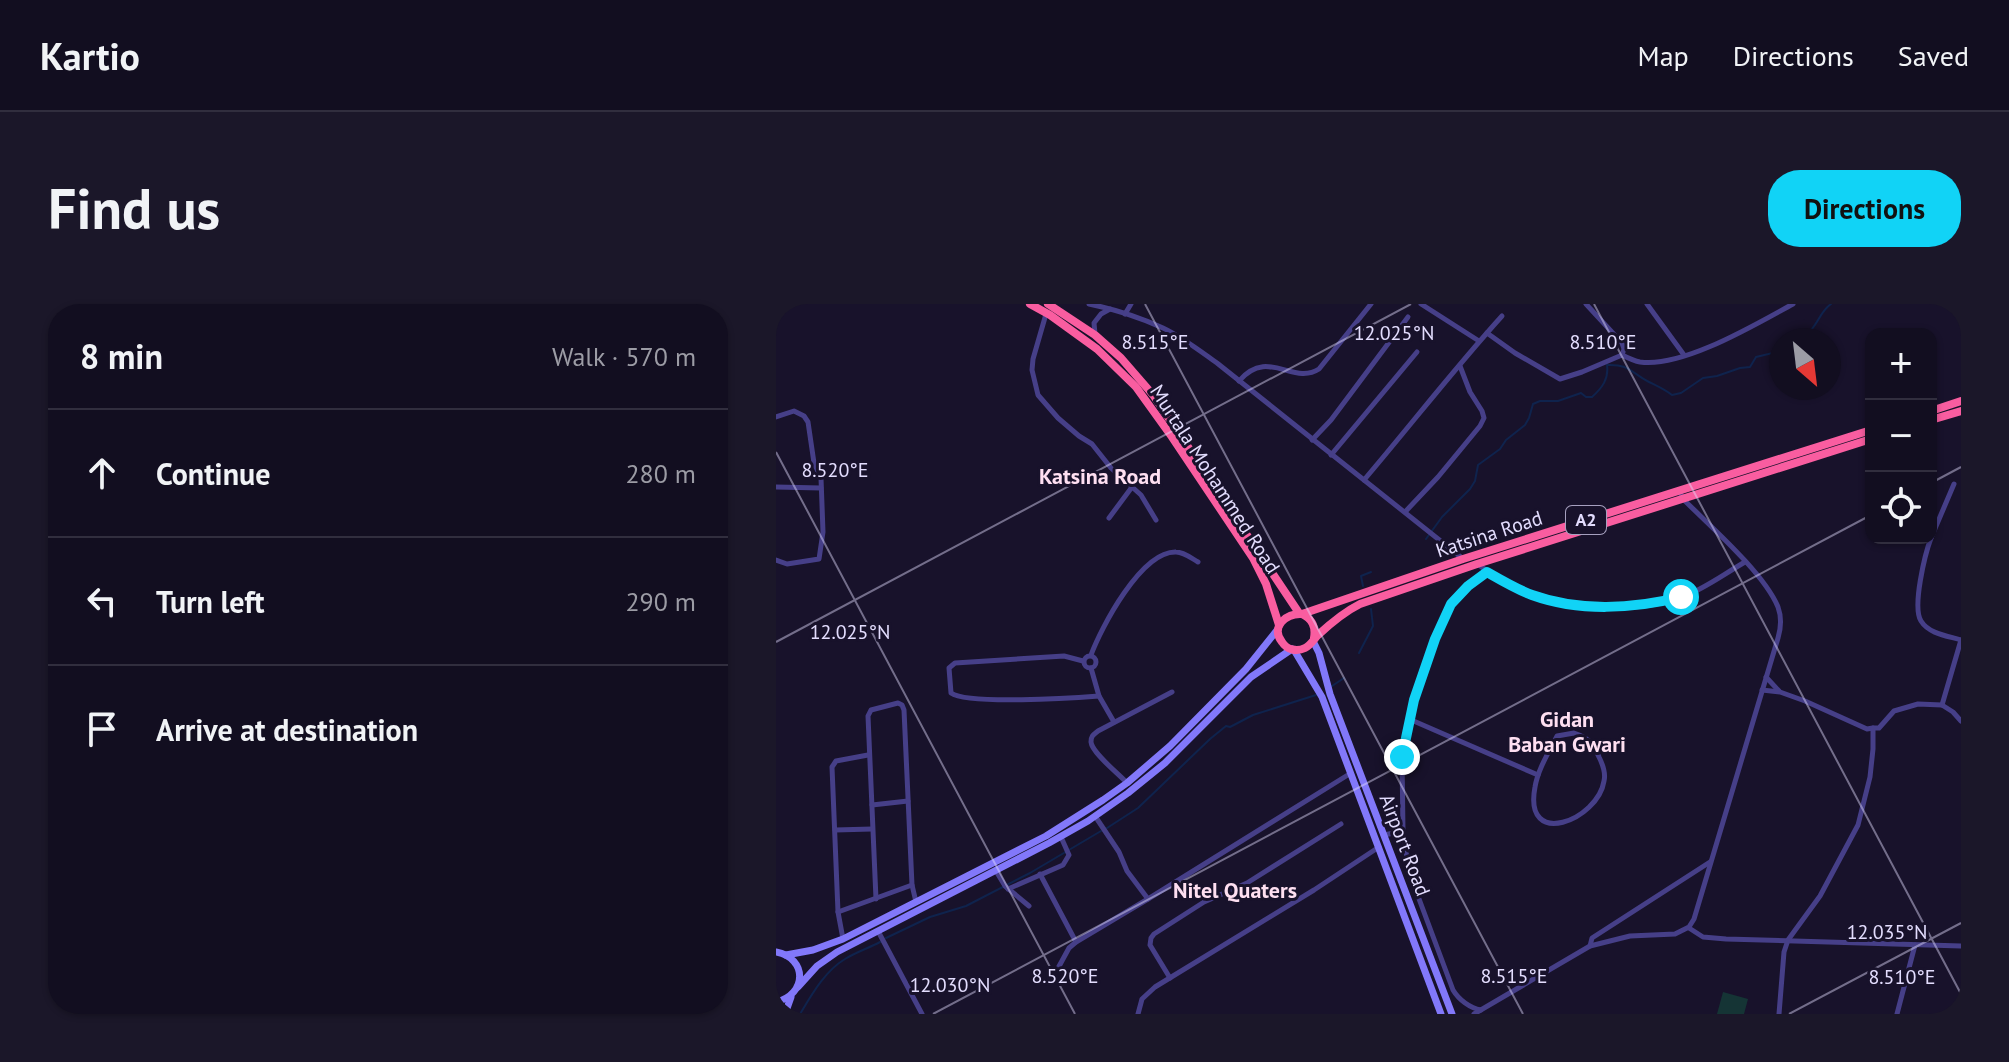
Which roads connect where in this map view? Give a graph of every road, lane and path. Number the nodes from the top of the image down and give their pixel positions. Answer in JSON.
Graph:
{"nodes":[{"id":1,"x":1030,"y":304,"type":"edge"},
{"id":2,"x":1089,"y":304,"type":"edge"},
{"id":3,"x":1131,"y":304,"type":"edge"},
{"id":4,"x":1371,"y":304,"type":"edge"},
{"id":5,"x":1421,"y":304,"type":"edge"},
{"id":6,"x":1586,"y":304,"type":"edge"},
{"id":7,"x":1647,"y":304,"type":"edge"},
{"id":8,"x":1793,"y":304,"type":"edge"},
{"id":9,"x":1047,"y":308,"type":"edge"},
{"id":10,"x":1110,"y":309,"type":"junction"},
{"id":11,"x":1125,"y":314,"type":"junction"},
{"id":12,"x":1502,"y":316,"type":"dead end"},
{"id":13,"x":1408,"y":317,"type":"dead end"},
{"id":14,"x":1487,"y":333,"type":"junction"},
{"id":15,"x":1095,"y":335,"type":"junction"},
{"id":16,"x":1479,"y":341,"type":"junction"},
{"id":17,"x":1417,"y":352,"type":"dead end"},
{"id":18,"x":1622,"y":355,"type":"junction"},
{"id":19,"x":1684,"y":356,"type":"junction"},
{"id":20,"x":1460,"y":366,"type":"junction"},
{"id":21,"x":1239,"y":381,"type":"junction"},
{"id":22,"x":1961,"y":401,"type":"edge"},
{"id":23,"x":1937,"y":409,"type":"edge"},
{"id":24,"x":1961,"y":411,"type":"edge"},
{"id":25,"x":776,"y":417,"type":"edge"},
{"id":26,"x":1937,"y":418,"type":"edge"},
{"id":27,"x":1865,"y":432,"type":"edge"},
{"id":28,"x":1312,"y":440,"type":"junction"},
{"id":29,"x":1865,"y":441,"type":"edge"},
{"id":30,"x":1331,"y":455,"type":"junction"},
{"id":31,"x":1364,"y":480,"type":"junction"},
{"id":32,"x":1954,"y":484,"type":"dead end"},
{"id":33,"x":776,"y":487,"type":"edge"},
{"id":34,"x":1132,"y":487,"type":"junction"},
{"id":35,"x":821,"y":488,"type":"junction"},
{"id":36,"x":1681,"y":494,"type":"junction"},
{"id":37,"x":1405,"y":512,"type":"junction"},
{"id":38,"x":1109,"y":518,"type":"dead end"},
{"id":39,"x":1156,"y":520,"type":"dead end"},
{"id":40,"x":1937,"y":524,"type":"edge"},
{"id":41,"x":1928,"y":544,"type":"edge"},
{"id":42,"x":1463,"y":559,"type":"junction"},
{"id":43,"x":776,"y":560,"type":"edge"},
{"id":44,"x":1198,"y":562,"type":"dead end"},
{"id":45,"x":1745,"y":562,"type":"junction"},
{"id":46,"x":1477,"y":564,"type":"junction"},
{"id":47,"x":1487,"y":572,"type":"junction"},
{"id":48,"x":1300,"y":613,"type":"junction"},
{"id":49,"x":1279,"y":628,"type":"junction"},
{"id":50,"x":1314,"y":639,"type":"junction"},
{"id":51,"x":1961,"y":640,"type":"edge"},
{"id":52,"x":1293,"y":650,"type":"junction"},
{"id":53,"x":1091,"y":655,"type":"junction"},
{"id":54,"x":1083,"y":661,"type":"junction"},
{"id":55,"x":1091,"y":668,"type":"junction"},
{"id":56,"x":1766,"y":677,"type":"junction"},
{"id":57,"x":1762,"y":690,"type":"junction"},
{"id":58,"x":1172,"y":692,"type":"dead end"},
{"id":59,"x":1780,"y":692,"type":"junction"},
{"id":60,"x":1099,"y":696,"type":"junction"},
{"id":61,"x":1326,"y":696,"type":"junction"},
{"id":62,"x":1942,"y":705,"type":"junction"},
{"id":63,"x":1409,"y":719,"type":"junction"},
{"id":64,"x":1961,"y":721,"type":"edge"},
{"id":65,"x":1114,"y":722,"type":"junction"},
{"id":66,"x":1873,"y":728,"type":"junction"},
{"id":67,"x":868,"y":755,"type":"junction"},
{"id":68,"x":1351,"y":773,"type":"junction"},
{"id":69,"x":1538,"y":775,"type":"junction"},
{"id":70,"x":1127,"y":783,"type":"junction"},
{"id":71,"x":908,"y":801,"type":"junction"},
{"id":72,"x":872,"y":805,"type":"junction"},
{"id":73,"x":1095,"y":816,"type":"junction"},
{"id":74,"x":1341,"y":824,"type":"dead end"},
{"id":75,"x":872,"y":829,"type":"junction"},
{"id":76,"x":835,"y":830,"type":"junction"},
{"id":77,"x":1403,"y":831,"type":"junction"},
{"id":78,"x":1384,"y":835,"type":"junction"},
{"id":79,"x":1061,"y":837,"type":"junction"},
{"id":80,"x":1379,"y":847,"type":"junction"},
{"id":81,"x":1711,"y":861,"type":"junction"},
{"id":82,"x":996,"y":871,"type":"junction"},
{"id":83,"x":1040,"y":874,"type":"junction"},
{"id":84,"x":912,"y":885,"type":"junction"},
{"id":85,"x":1005,"y":886,"type":"junction"},
{"id":86,"x":876,"y":899,"type":"junction"},
{"id":87,"x":1148,"y":899,"type":"junction"},
{"id":88,"x":916,"y":902,"type":"junction"},
{"id":89,"x":1029,"y":906,"type":"dead end"},
{"id":90,"x":838,"y":912,"type":"junction"},
{"id":91,"x":1689,"y":927,"type":"junction"},
{"id":92,"x":881,"y":937,"type":"junction"},
{"id":93,"x":843,"y":939,"type":"junction"},
{"id":94,"x":1788,"y":940,"type":"junction"},
{"id":95,"x":1076,"y":942,"type":"junction"},
{"id":96,"x":1915,"y":945,"type":"junction"},
{"id":97,"x":1590,"y":946,"type":"junction"},
{"id":98,"x":1961,"y":946,"type":"edge"},
{"id":99,"x":781,"y":952,"type":"edge"},
{"id":100,"x":1057,"y":970,"type":"dead end"},
{"id":101,"x":1170,"y":978,"type":"junction"},
{"id":102,"x":798,"y":987,"type":"junction"},
{"id":103,"x":792,"y":995,"type":"junction"},
{"id":104,"x":776,"y":1002,"type":"edge"},
{"id":105,"x":1478,"y":1012,"type":"edge"},
{"id":106,"x":785,"y":1014,"type":"edge"},
{"id":107,"x":922,"y":1014,"type":"edge"},
{"id":108,"x":1138,"y":1014,"type":"edge"},
{"id":109,"x":1441,"y":1014,"type":"edge"},
{"id":110,"x":1452,"y":1014,"type":"edge"},
{"id":111,"x":1779,"y":1014,"type":"edge"},
{"id":112,"x":1897,"y":1014,"type":"edge"}],
"edges":[{"from":1,"to":9,"type":"highway","name":"Murtala Mohammed Road"},
{"from":2,"to":10,"type":"street"},
{"from":3,"to":11,"type":"street"},
{"from":4,"to":21,"type":"street"},
{"from":5,"to":16,"type":"street"},
{"from":6,"to":18,"type":"street"},
{"from":7,"to":19,"type":"street"},
{"from":8,"to":19,"type":"street"},
{"from":9,"to":15,"type":"highway","name":"Murtala Mohammed Road"},
{"from":9,"to":34,"type":"street"},
{"from":9,"to":49,"type":"highway","name":"Murtala Mohammed Road"},
{"from":10,"to":11,"type":"street"},
{"from":10,"to":15,"type":"street"},
{"from":11,"to":21,"type":"street"},
{"from":12,"to":14,"type":"street"},
{"from":13,"to":28,"type":"street"},
{"from":14,"to":16,"type":"street"},
{"from":14,"to":18,"type":"street"},
{"from":15,"to":48,"type":"highway","name":"Murtala Mohammed Road"},
{"from":16,"to":20,"type":"street"},
{"from":17,"to":30,"type":"street"},
{"from":18,"to":19,"type":"street"},
{"from":20,"to":31,"type":"street"},
{"from":20,"to":37,"type":"street"},
{"from":21,"to":28,"type":"street"},
{"from":22,"to":23,"type":"highway"},
{"from":24,"to":26,"type":"highway"},
{"from":25,"to":35,"type":"street"},
{"from":27,"to":36,"type":"highway","name":"Katsina Road","number":"A2"},
{"from":28,"to":30,"type":"street"},
{"from":29,"to":36,"type":"highway","name":"Katsina Road","number":"A2"},
{"from":30,"to":31,"type":"street"},
{"from":31,"to":37,"type":"street"},
{"from":32,"to":40,"type":"street"},
{"from":33,"to":35,"type":"street"},
{"from":34,"to":38,"type":"street"},
{"from":34,"to":39,"type":"street"},
{"from":35,"to":43,"type":"street"},
{"from":36,"to":42,"type":"highway","name":"Katsina Road","number":"A2"},
{"from":36,"to":45,"type":"street"},
{"from":36,"to":46,"type":"highway","name":"Katsina Road","number":"A2"},
{"from":37,"to":42,"type":"street"},
{"from":41,"to":51,"type":"street"},
{"from":42,"to":48,"type":"highway","name":"Katsina Road","number":"A2"},
{"from":44,"to":53,"type":"street"},
{"from":45,"to":47,"type":"street"},
{"from":45,"to":56,"type":"street"},
{"from":46,"to":47,"type":"street"},
{"from":46,"to":50,"type":"highway","name":"Katsina Road","number":"A2"},
{"from":47,"to":63,"type":"street"},
{"from":48,"to":49,"type":"highway","number":"A2"},
{"from":48,"to":50,"type":"highway"},
{"from":49,"to":52,"type":"highway"},
{"from":49,"to":70,"type":"main road"},
{"from":50,"to":52,"type":"highway","number":"A2"},
{"from":50,"to":61,"type":"main road","name":"Airport Road"},
{"from":51,"to":62,"type":"street"},
{"from":52,"to":61,"type":"main road","name":"Airport Road"},
{"from":52,"to":73,"type":"main road"},
{"from":53,"to":54,"type":"street"},
{"from":53,"to":55,"type":"street"},
{"from":54,"to":55,"type":"street"},
{"from":54,"to":60,"type":"street"},
{"from":55,"to":60,"type":"street"},
{"from":56,"to":57,"type":"street"},
{"from":56,"to":59,"type":"street"},
{"from":57,"to":59,"type":"street"},
{"from":57,"to":81,"type":"street"},
{"from":58,"to":65,"type":"street"},
{"from":59,"to":66,"type":"street"},
{"from":60,"to":65,"type":"street"},
{"from":61,"to":68,"type":"main road","name":"Airport Road"},
{"from":61,"to":78,"type":"main road","name":"Airport Road"},
{"from":62,"to":64,"type":"street"},
{"from":62,"to":66,"type":"street"},
{"from":63,"to":69,"type":"street"},
{"from":63,"to":77,"type":"street"},
{"from":65,"to":70,"type":"street"},
{"from":66,"to":94,"type":"street"},
{"from":67,"to":71,"type":"street"},
{"from":67,"to":72,"type":"street"},
{"from":67,"to":76,"type":"street"},
{"from":68,"to":80,"type":"main road","name":"Airport Road"},
{"from":68,"to":87,"type":"street"},
{"from":69,"to":69,"type":"street"},
{"from":70,"to":88,"type":"main road"},
{"from":71,"to":72,"type":"street"},
{"from":71,"to":84,"type":"street"},
{"from":72,"to":75,"type":"street"},
{"from":73,"to":79,"type":"main road"},
{"from":73,"to":87,"type":"street"},
{"from":74,"to":101,"type":"street"},
{"from":75,"to":76,"type":"street"},
{"from":75,"to":86,"type":"street"},
{"from":76,"to":90,"type":"street"},
{"from":77,"to":78,"type":"street"},
{"from":77,"to":105,"type":"street"},
{"from":78,"to":110,"type":"main road","name":"Airport Road"},
{"from":79,"to":82,"type":"main road"},
{"from":79,"to":83,"type":"street"},
{"from":80,"to":101,"type":"street"},
{"from":80,"to":109,"type":"main road","name":"Airport Road"},
{"from":81,"to":91,"type":"street"},
{"from":81,"to":97,"type":"street"},
{"from":82,"to":85,"type":"street"},
{"from":82,"to":92,"type":"main road"},
{"from":83,"to":85,"type":"street"},
{"from":83,"to":95,"type":"street"},
{"from":84,"to":86,"type":"street"},
{"from":84,"to":88,"type":"street"},
{"from":85,"to":89,"type":"street"},
{"from":86,"to":90,"type":"street"},
{"from":87,"to":95,"type":"street"},
{"from":88,"to":93,"type":"main road"},
{"from":90,"to":93,"type":"street"},
{"from":91,"to":94,"type":"street"},
{"from":91,"to":97,"type":"street"},
{"from":92,"to":102,"type":"main road"},
{"from":92,"to":107,"type":"street"},
{"from":93,"to":99,"type":"main road"},
{"from":94,"to":96,"type":"street"},
{"from":94,"to":111,"type":"street"},
{"from":95,"to":100,"type":"street"},
{"from":96,"to":98,"type":"street"},
{"from":96,"to":112,"type":"street"},
{"from":97,"to":105,"type":"street"},
{"from":99,"to":102,"type":"main road"},
{"from":101,"to":108,"type":"street"},
{"from":102,"to":103,"type":"main road"},
{"from":103,"to":104,"type":"main road"},
{"from":103,"to":106,"type":"main road"}]}
